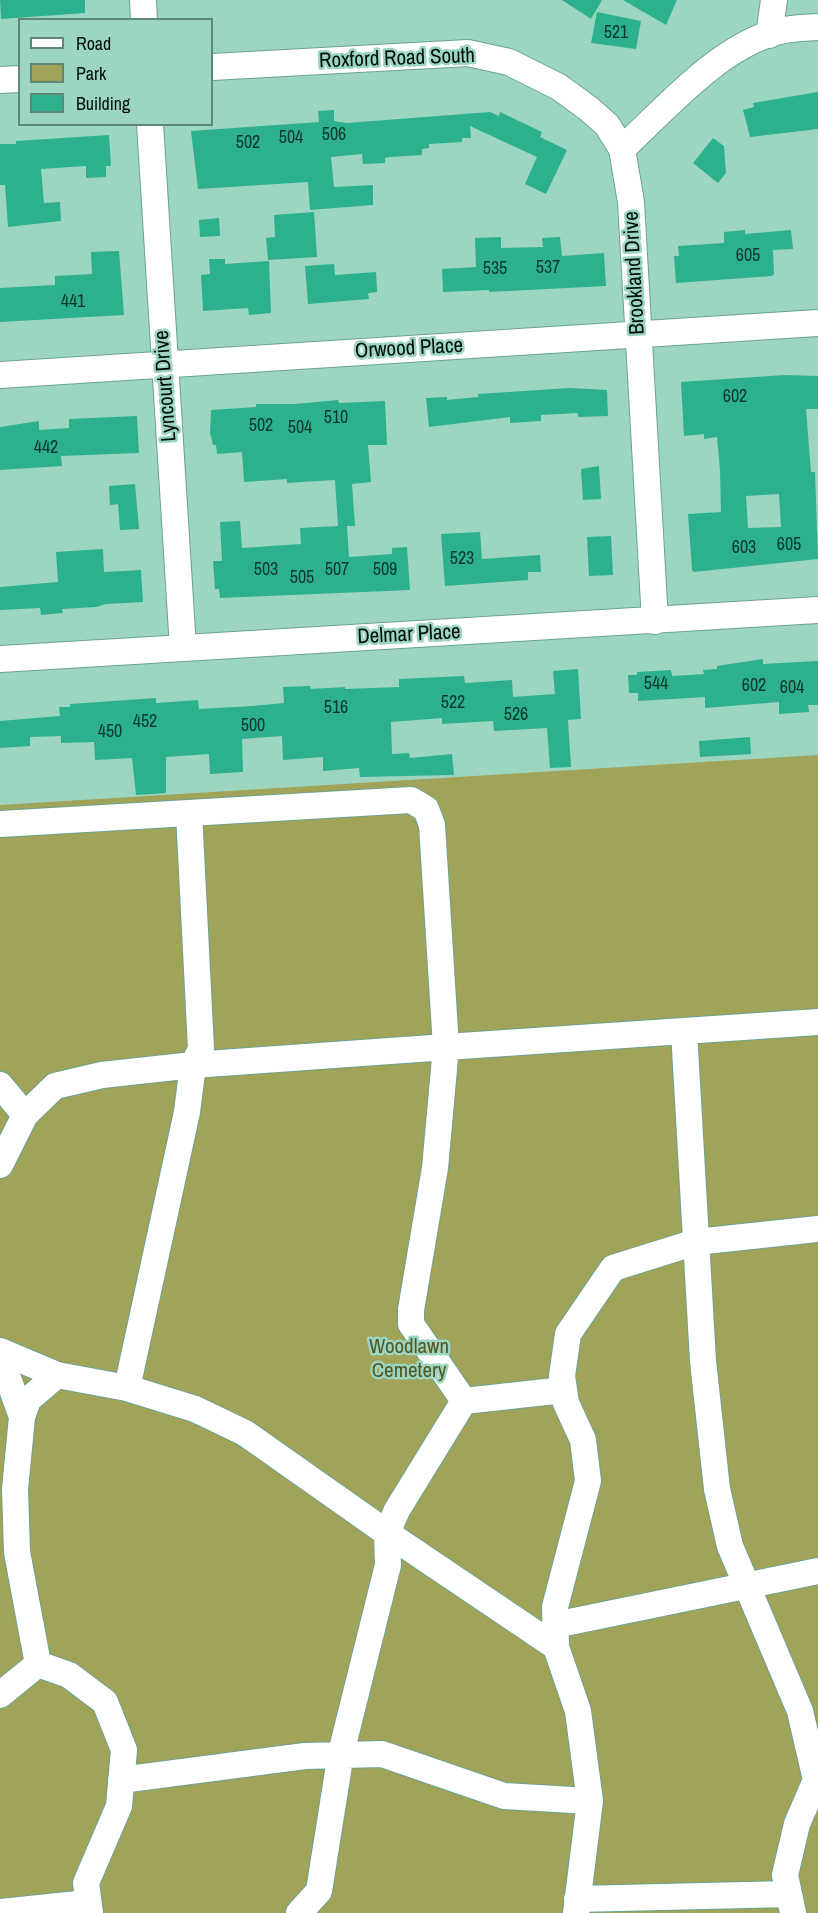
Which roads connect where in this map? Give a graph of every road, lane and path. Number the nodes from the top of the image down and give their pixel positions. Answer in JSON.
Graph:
{"nodes":[{"id":1,"x":143,"y":0,"type":"edge"},
{"id":2,"x":774,"y":0,"type":"edge"},
{"id":3,"x":144,"y":18,"type":"edge"},
{"id":4,"x":818,"y":27,"type":"edge"},
{"id":5,"x":769,"y":35,"type":"junction"},
{"id":6,"x":213,"y":68,"type":"edge"},
{"id":7,"x":18,"y":79,"type":"edge"},
{"id":8,"x":0,"y":80,"type":"edge"},
{"id":9,"x":150,"y":126,"type":"edge"},
{"id":10,"x":622,"y":149,"type":"junction"},
{"id":11,"x":818,"y":323,"type":"edge"},
{"id":12,"x":639,"y":335,"type":"junction"},
{"id":13,"x":164,"y":363,"type":"junction"},
{"id":14,"x":0,"y":375,"type":"edge"},
{"id":15,"x":818,"y":610,"type":"edge"},
{"id":16,"x":655,"y":621,"type":"junction"},
{"id":17,"x":183,"y":648,"type":"junction"},
{"id":18,"x":0,"y":659,"type":"edge"},
{"id":19,"x":189,"y":813,"type":"junction"},
{"id":20,"x":0,"y":824,"type":"edge"},
{"id":21,"x":818,"y":1022,"type":"edge"},
{"id":22,"x":684,"y":1031,"type":"junction"},
{"id":23,"x":446,"y":1047,"type":"junction"},
{"id":24,"x":193,"y":1065,"type":"junction"},
{"id":25,"x":0,"y":1085,"type":"edge"},
{"id":26,"x":26,"y":1115,"type":"junction"},
{"id":27,"x":0,"y":1165,"type":"edge"},
{"id":28,"x":818,"y":1229,"type":"edge"},
{"id":29,"x":696,"y":1242,"type":"junction"},
{"id":30,"x":0,"y":1351,"type":"edge"},
{"id":31,"x":0,"y":1366,"type":"edge"},
{"id":32,"x":57,"y":1375,"type":"junction"},
{"id":33,"x":127,"y":1388,"type":"junction"},
{"id":34,"x":564,"y":1390,"type":"junction"},
{"id":35,"x":464,"y":1401,"type":"junction"},
{"id":36,"x":22,"y":1416,"type":"junction"},
{"id":37,"x":387,"y":1533,"type":"junction"},
{"id":38,"x":818,"y":1571,"type":"edge"},
{"id":39,"x":748,"y":1587,"type":"junction"},
{"id":40,"x":556,"y":1636,"type":"junction"},
{"id":41,"x":38,"y":1664,"type":"junction"},
{"id":42,"x":0,"y":1695,"type":"edge"},
{"id":43,"x":341,"y":1754,"type":"junction"},
{"id":44,"x":121,"y":1780,"type":"junction"},
{"id":45,"x":817,"y":1780,"type":"edge"},
{"id":46,"x":590,"y":1801,"type":"junction"},
{"id":47,"x":791,"y":1904,"type":"edge"},
{"id":48,"x":576,"y":1906,"type":"edge"},
{"id":49,"x":89,"y":1908,"type":"edge"},
{"id":50,"x":0,"y":1912,"type":"edge"},
{"id":51,"x":299,"y":1913,"type":"edge"}],
"edges":[{"from":1,"to":3,"type":"street"},
{"from":2,"to":5,"type":"street"},
{"from":4,"to":5,"type":"street"},
{"from":5,"to":10,"type":"street"},
{"from":6,"to":10,"type":"street","name":"Roxford Road South"},
{"from":7,"to":8,"type":"street"},
{"from":9,"to":13,"type":"street","name":"Lyncourt Drive"},
{"from":10,"to":12,"type":"street","name":"Brookland Drive"},
{"from":11,"to":12,"type":"street","name":"Orwood Place"},
{"from":12,"to":13,"type":"street","name":"Orwood Place"},
{"from":12,"to":16,"type":"street","name":"Brookland Drive"},
{"from":13,"to":14,"type":"street","name":"Orwood Place"},
{"from":13,"to":17,"type":"street","name":"Lyncourt Drive"},
{"from":15,"to":16,"type":"street","name":"Delmar Place"},
{"from":16,"to":17,"type":"street","name":"Delmar Place"},
{"from":17,"to":18,"type":"street","name":"Delmar Place"},
{"from":19,"to":20,"type":"street"},
{"from":19,"to":23,"type":"street"},
{"from":19,"to":24,"type":"street"},
{"from":21,"to":22,"type":"street"},
{"from":22,"to":23,"type":"street"},
{"from":22,"to":29,"type":"street"},
{"from":23,"to":24,"type":"street"},
{"from":23,"to":35,"type":"street"},
{"from":24,"to":26,"type":"street"},
{"from":24,"to":33,"type":"street"},
{"from":25,"to":26,"type":"street"},
{"from":26,"to":27,"type":"street"},
{"from":28,"to":29,"type":"street"},
{"from":29,"to":34,"type":"street"},
{"from":29,"to":39,"type":"street"},
{"from":30,"to":32,"type":"street"},
{"from":31,"to":36,"type":"street"},
{"from":32,"to":33,"type":"street"},
{"from":32,"to":36,"type":"street"},
{"from":33,"to":37,"type":"street"},
{"from":34,"to":35,"type":"street"},
{"from":34,"to":40,"type":"street"},
{"from":35,"to":37,"type":"street"},
{"from":36,"to":41,"type":"street"},
{"from":37,"to":40,"type":"street"},
{"from":37,"to":43,"type":"street"},
{"from":38,"to":39,"type":"street"},
{"from":39,"to":40,"type":"street"},
{"from":39,"to":45,"type":"street"},
{"from":40,"to":46,"type":"street"},
{"from":41,"to":42,"type":"street"},
{"from":41,"to":44,"type":"street"},
{"from":43,"to":44,"type":"street"},
{"from":43,"to":46,"type":"street"},
{"from":43,"to":51,"type":"street"},
{"from":44,"to":49,"type":"street"},
{"from":45,"to":47,"type":"street"},
{"from":46,"to":48,"type":"street"},
{"from":47,"to":48,"type":"street"},
{"from":49,"to":50,"type":"street"}]}
